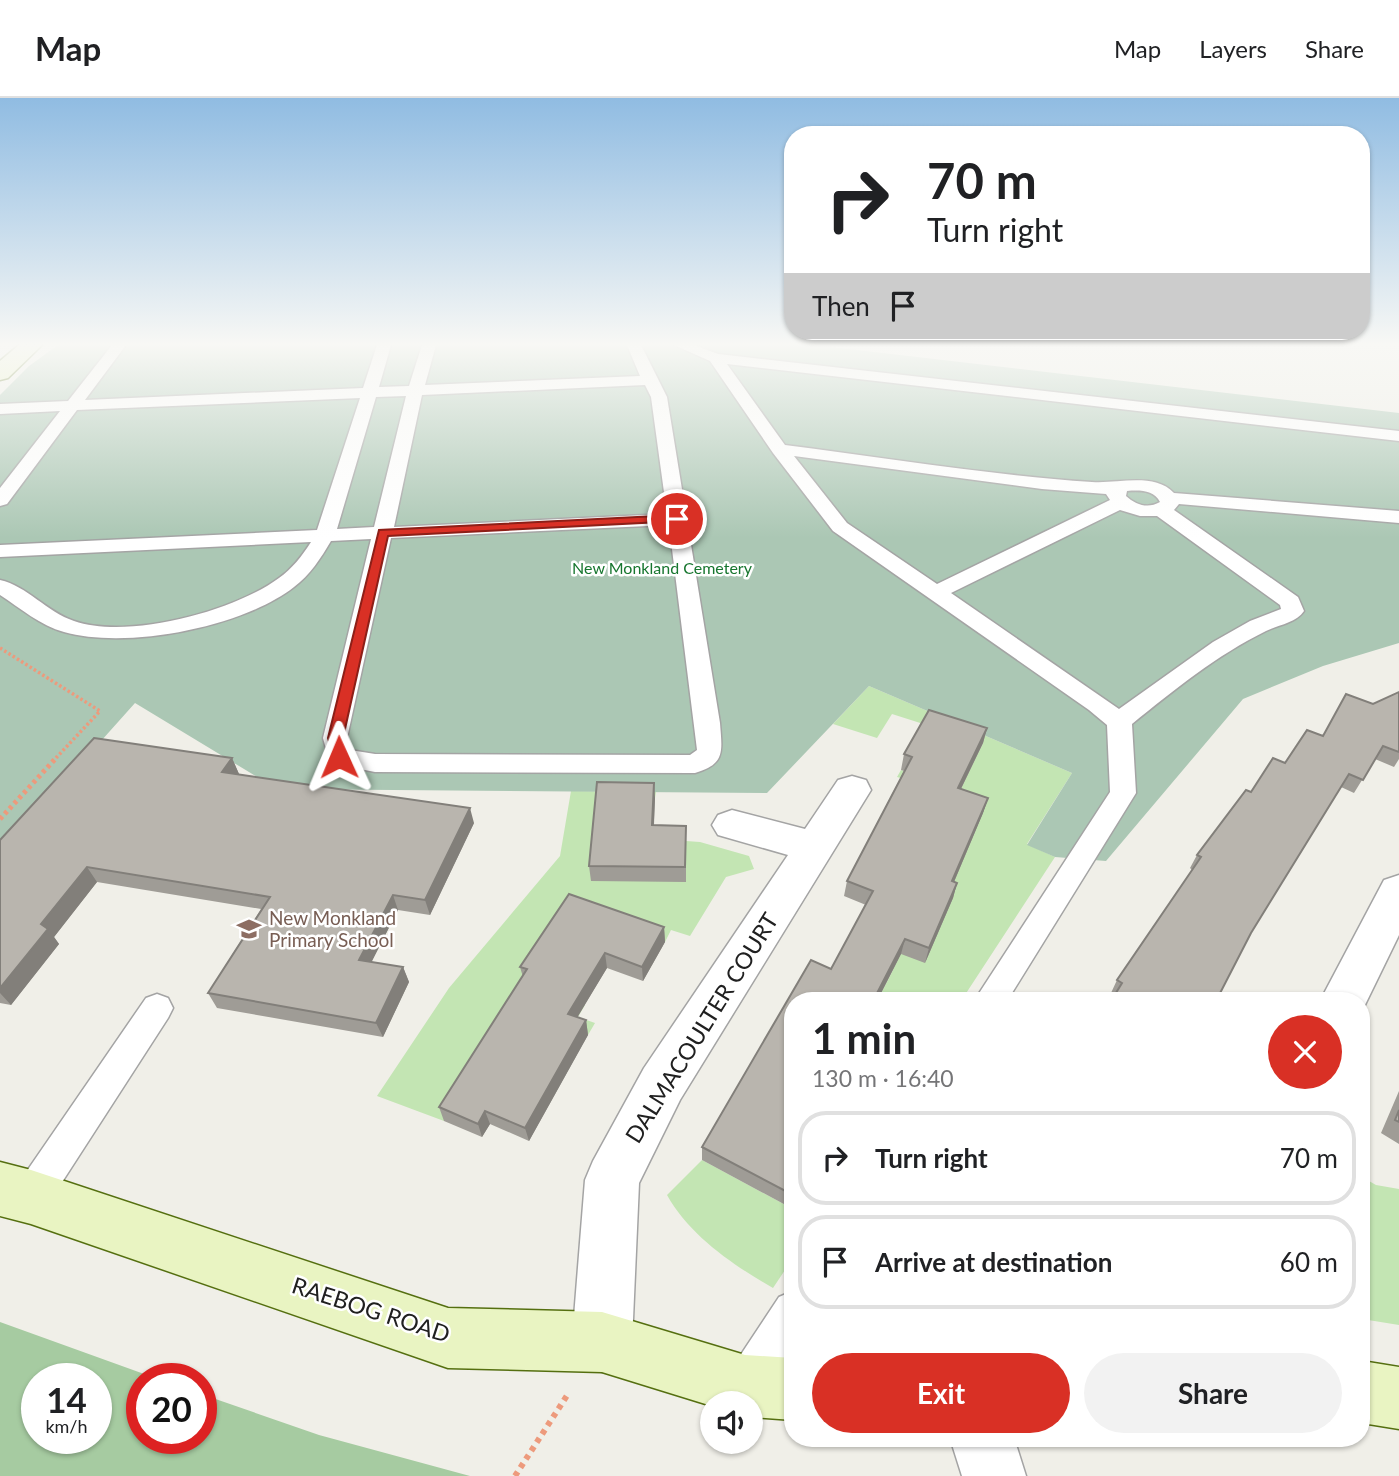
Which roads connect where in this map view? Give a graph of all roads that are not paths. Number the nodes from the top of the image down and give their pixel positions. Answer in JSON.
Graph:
{"nodes":[{"id":1,"x":68,"y":409,"type":"edge"},
{"id":2,"x":362,"y":409,"type":"edge"},
{"id":3,"x":411,"y":409,"type":"edge"},
{"id":4,"x":661,"y":409,"type":"edge"},
{"id":5,"x":751,"y":409,"type":"edge"},
{"id":6,"x":1165,"y":409,"type":"edge"},
{"id":7,"x":1399,"y":436,"type":"edge"},
{"id":8,"x":779,"y":449,"type":"junction"},
{"id":9,"x":1119,"y":496,"type":"junction"},
{"id":10,"x":0,"y":500,"type":"edge"},
{"id":11,"x":1165,"y":504,"type":"junction"},
{"id":12,"x":1399,"y":517,"type":"edge"},
{"id":13,"x":677,"y":519,"type":"junction"},
{"id":14,"x":383,"y":533,"type":"junction"},
{"id":15,"x":325,"y":535,"type":"junction"},
{"id":16,"x":0,"y":551,"type":"edge"},
{"id":17,"x":0,"y":586,"type":"edge"},
{"id":18,"x":934,"y":593,"type":"junction"},
{"id":19,"x":1119,"y":722,"type":"junction"},
{"id":20,"x":852,"y":790,"type":"dead end"},
{"id":21,"x":732,"y":825,"type":"dead end"},
{"id":22,"x":815,"y":847,"type":"junction"},
{"id":23,"x":1399,"y":892,"type":"edge"},
{"id":24,"x":996,"y":992,"type":"edge"},
{"id":25,"x":1348,"y":992,"type":"edge"},
{"id":26,"x":157,"y":1008,"type":"dead end"},
{"id":27,"x":16,"y":1193,"type":"edge"},
{"id":28,"x":784,"y":1340,"type":"edge"},
{"id":29,"x":602,"y":1342,"type":"junction"},
{"id":30,"x":769,"y":1387,"type":"edge"},
{"id":31,"x":1370,"y":1393,"type":"edge"},
{"id":32,"x":1399,"y":1398,"type":"edge"},
{"id":33,"x":985,"y":1447,"type":"edge"},
{"id":34,"x":994,"y":1476,"type":"edge"}],
"edges":[{"from":1,"to":10,"type":"lane"},
{"from":2,"to":15,"type":"lane"},
{"from":3,"to":14,"type":"lane"},
{"from":4,"to":13,"type":"lane"},
{"from":5,"to":8,"type":"lane"},
{"from":6,"to":7,"type":"lane"},
{"from":8,"to":9,"type":"lane"},
{"from":8,"to":18,"type":"lane"},
{"from":9,"to":11,"type":"lane"},
{"from":9,"to":18,"type":"lane"},
{"from":11,"to":12,"type":"lane"},
{"from":11,"to":19,"type":"lane"},
{"from":13,"to":14,"type":"lane"},
{"from":13,"to":14,"type":"lane"},
{"from":14,"to":15,"type":"lane"},
{"from":15,"to":16,"type":"lane"},
{"from":15,"to":17,"type":"lane"},
{"from":18,"to":19,"type":"lane"},
{"from":19,"to":24,"type":"lane"},
{"from":20,"to":22,"type":"street","name":"DALMACOULTER COURT"},
{"from":21,"to":22,"type":"street"},
{"from":22,"to":29,"type":"street","name":"DALMACOULTER COURT"},
{"from":23,"to":25,"type":"street"},
{"from":26,"to":27,"type":"lane"},
{"from":27,"to":29,"type":"main road","name":"RAEBOG ROAD"},
{"from":28,"to":30,"type":"lane"},
{"from":29,"to":30,"type":"main road","name":"RAEBOG ROAD"},
{"from":31,"to":32,"type":"main road"},
{"from":33,"to":34,"type":"street"}]}
